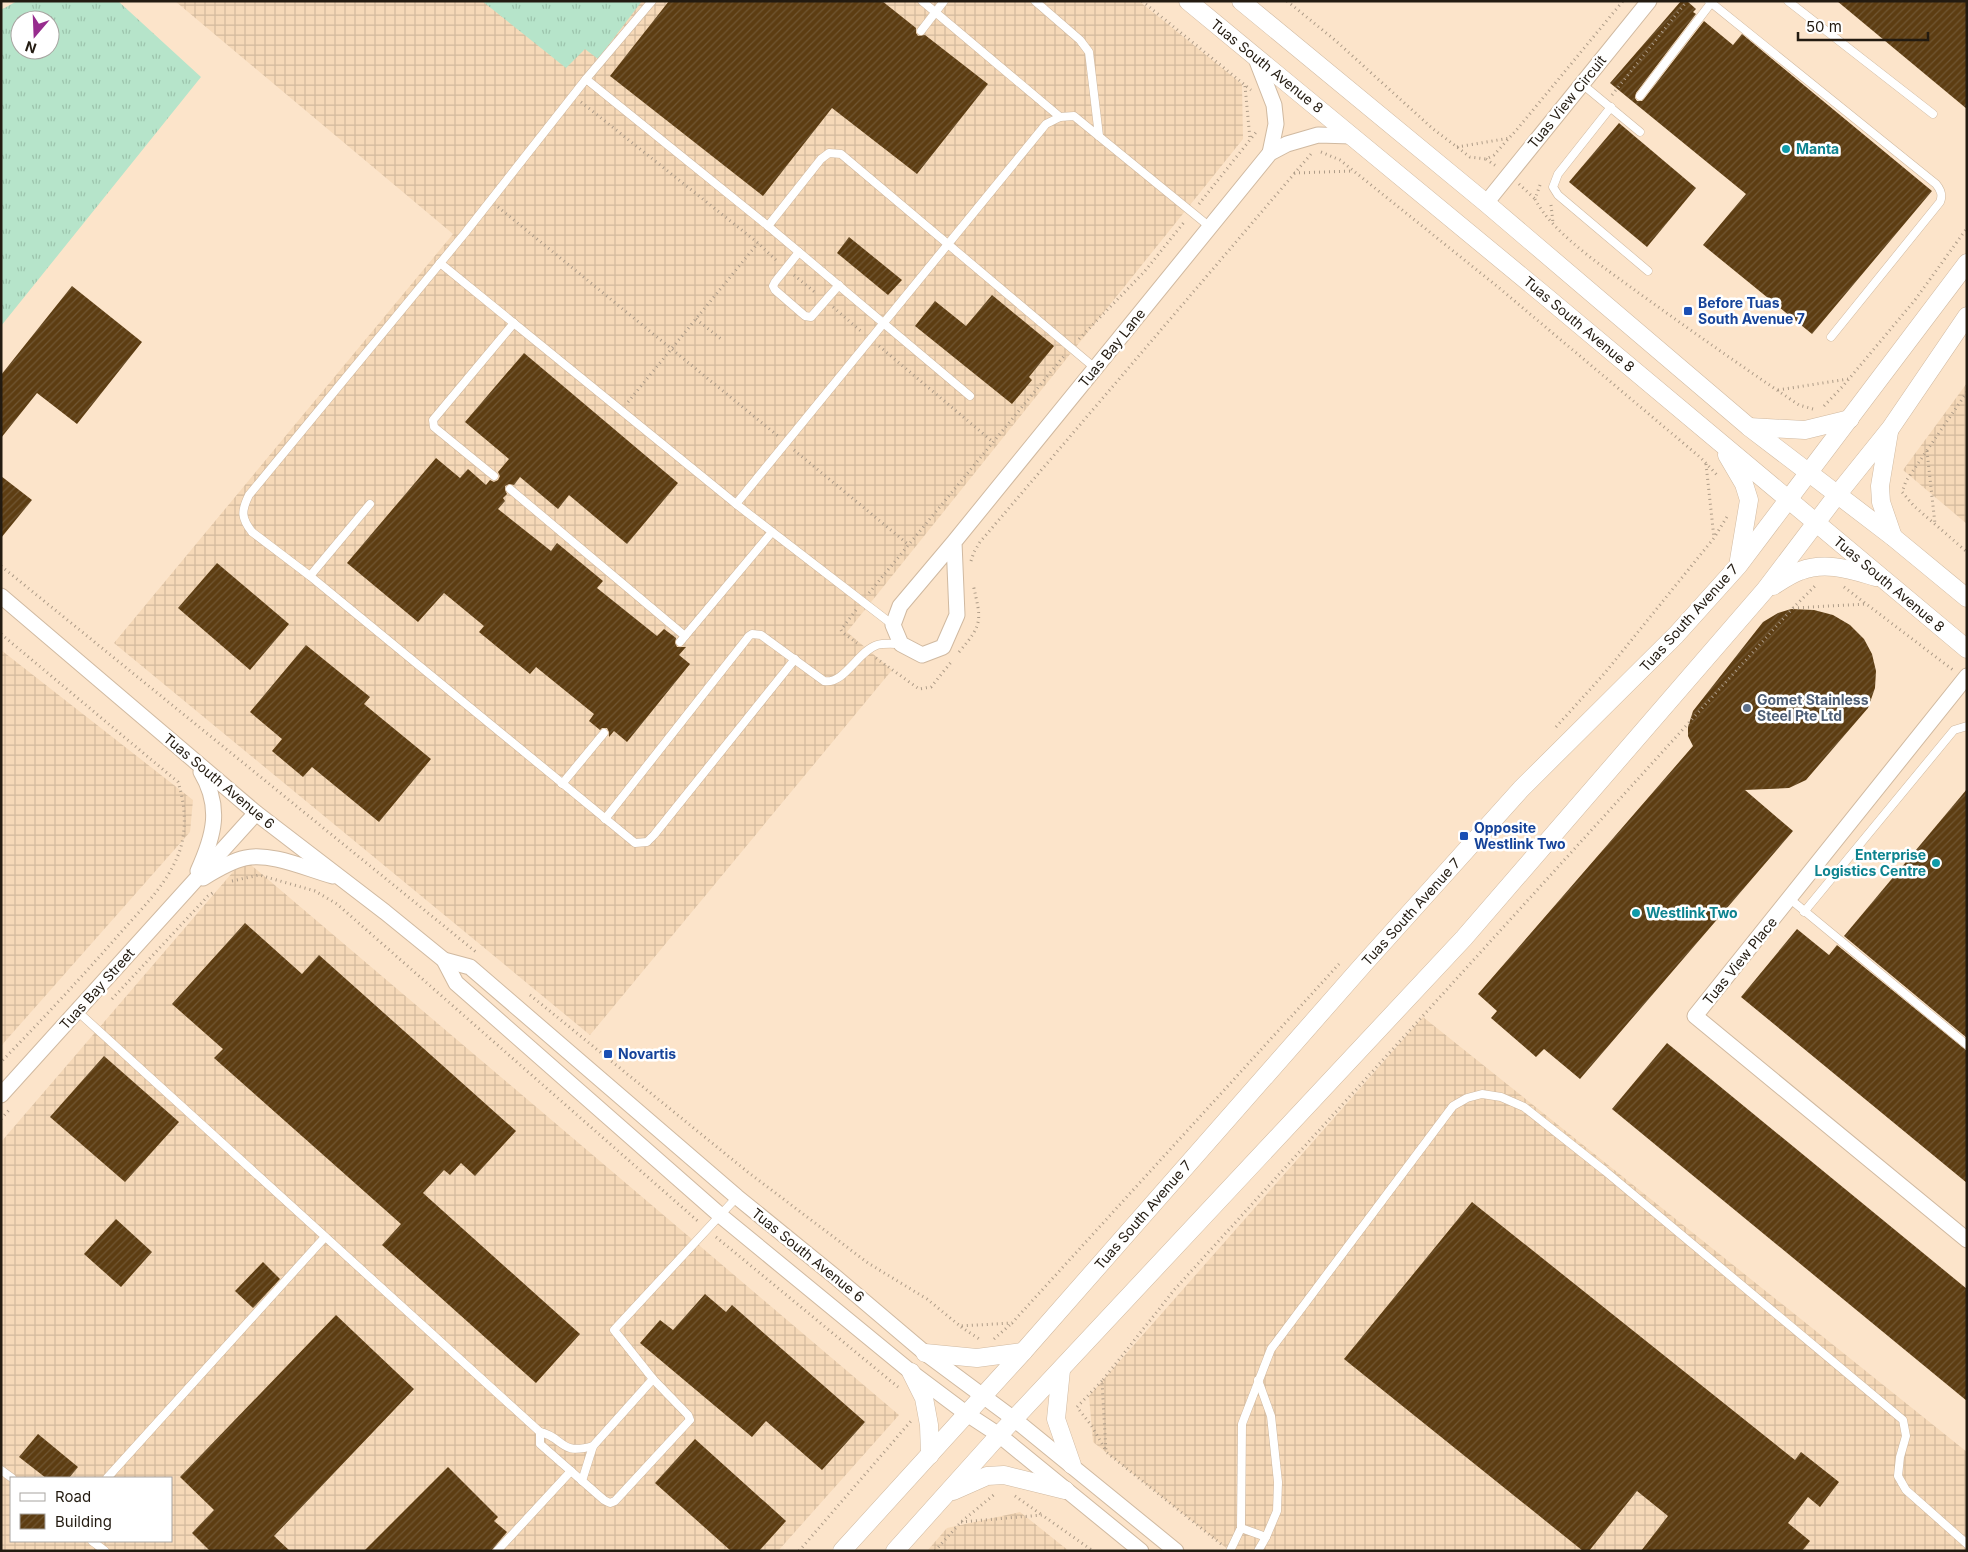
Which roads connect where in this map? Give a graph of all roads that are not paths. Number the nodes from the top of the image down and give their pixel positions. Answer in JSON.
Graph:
{"nodes":[{"id":1,"x":652,"y":1,"type":"edge"},
{"id":2,"x":922,"y":1,"type":"edge"},
{"id":3,"x":944,"y":1,"type":"edge"},
{"id":4,"x":1035,"y":1,"type":"edge"},
{"id":5,"x":1188,"y":1,"type":"edge"},
{"id":6,"x":1241,"y":1,"type":"edge"},
{"id":7,"x":1650,"y":1,"type":"edge"},
{"id":8,"x":1788,"y":1,"type":"edge"},
{"id":9,"x":1710,"y":2,"type":"edge"},
{"id":10,"x":936,"y":12,"type":"junction"},
{"id":11,"x":921,"y":31,"type":"dead end"},
{"id":12,"x":1255,"y":56,"type":"junction"},
{"id":13,"x":586,"y":79,"type":"junction"},
{"id":14,"x":1582,"y":84,"type":"junction"},
{"id":15,"x":1640,"y":96,"type":"dead end"},
{"id":16,"x":1608,"y":105,"type":"junction"},
{"id":17,"x":1933,"y":114,"type":"dead end"},
{"id":18,"x":1060,"y":116,"type":"junction"},
{"id":19,"x":1640,"y":132,"type":"dead end"},
{"id":20,"x":1099,"y":136,"type":"junction"},
{"id":21,"x":1352,"y":136,"type":"junction"},
{"id":22,"x":1270,"y":153,"type":"junction"},
{"id":23,"x":1486,"y":203,"type":"junction"},
{"id":24,"x":768,"y":226,"type":"junction"},
{"id":25,"x":1210,"y":227,"type":"junction"},
{"id":26,"x":948,"y":244,"type":"junction"},
{"id":27,"x":799,"y":252,"type":"junction"},
{"id":28,"x":440,"y":263,"type":"junction"},
{"id":29,"x":1967,"y":263,"type":"edge"},
{"id":30,"x":1648,"y":271,"type":"dead end"},
{"id":31,"x":839,"y":285,"type":"junction"},
{"id":32,"x":1967,"y":316,"type":"edge"},
{"id":33,"x":514,"y":323,"type":"junction"},
{"id":34,"x":884,"y":323,"type":"junction"},
{"id":35,"x":1831,"y":337,"type":"dead end"},
{"id":36,"x":1095,"y":368,"type":"junction"},
{"id":37,"x":970,"y":396,"type":"dead end"},
{"id":38,"x":1850,"y":419,"type":"junction"},
{"id":39,"x":1750,"y":427,"type":"junction"},
{"id":40,"x":1890,"y":429,"type":"junction"},
{"id":41,"x":1719,"y":441,"type":"junction"},
{"id":42,"x":1809,"y":474,"type":"junction"},
{"id":43,"x":494,"y":476,"type":"dead end"},
{"id":44,"x":510,"y":490,"type":"dead end"},
{"id":45,"x":1837,"y":495,"type":"junction"},
{"id":46,"x":1788,"y":500,"type":"junction"},
{"id":47,"x":370,"y":504,"type":"dead end"},
{"id":48,"x":736,"y":504,"type":"junction"},
{"id":49,"x":1816,"y":523,"type":"junction"},
{"id":50,"x":772,"y":532,"type":"junction"},
{"id":51,"x":1893,"y":537,"type":"junction"},
{"id":52,"x":954,"y":542,"type":"junction"},
{"id":53,"x":1738,"y":566,"type":"junction"},
{"id":54,"x":310,"y":576,"type":"junction"},
{"id":55,"x":1884,"y":580,"type":"junction"},
{"id":56,"x":1765,"y":590,"type":"junction"},
{"id":57,"x":1,"y":596,"type":"edge"},
{"id":58,"x":1967,"y":598,"type":"edge"},
{"id":59,"x":893,"y":625,"type":"junction"},
{"id":60,"x":901,"y":644,"type":"junction"},
{"id":61,"x":1967,"y":650,"type":"edge"},
{"id":62,"x":795,"y":659,"type":"junction"},
{"id":63,"x":1962,"y":675,"type":"edge"},
{"id":64,"x":1967,"y":726,"type":"edge"},
{"id":65,"x":604,"y":733,"type":"dead end"},
{"id":66,"x":194,"y":761,"type":"junction"},
{"id":67,"x":562,"y":784,"type":"junction"},
{"id":68,"x":256,"y":813,"type":"junction"},
{"id":69,"x":605,"y":819,"type":"junction"},
{"id":70,"x":339,"y":877,"type":"junction"},
{"id":71,"x":192,"y":884,"type":"junction"},
{"id":72,"x":1790,"y":899,"type":"junction"},
{"id":73,"x":1804,"y":912,"type":"junction"},
{"id":74,"x":444,"y":960,"type":"junction"},
{"id":75,"x":77,"y":1011,"type":"junction"},
{"id":76,"x":1967,"y":1045,"type":"edge"},
{"id":77,"x":1,"y":1095,"type":"edge"},
{"id":78,"x":737,"y":1197,"type":"junction"},
{"id":79,"x":721,"y":1216,"type":"junction"},
{"id":80,"x":325,"y":1237,"type":"junction"},
{"id":81,"x":1967,"y":1240,"type":"edge"},
{"id":82,"x":1023,"y":1352,"type":"junction"},
{"id":83,"x":926,"y":1353,"type":"junction"},
{"id":84,"x":1061,"y":1370,"type":"junction"},
{"id":85,"x":911,"y":1372,"type":"junction"},
{"id":86,"x":653,"y":1379,"type":"junction"},
{"id":87,"x":1258,"y":1380,"type":"junction"},
{"id":88,"x":983,"y":1397,"type":"junction"},
{"id":89,"x":967,"y":1414,"type":"junction"},
{"id":90,"x":1014,"y":1419,"type":"junction"},
{"id":91,"x":540,"y":1432,"type":"junction"},
{"id":92,"x":999,"y":1435,"type":"junction"},
{"id":93,"x":592,"y":1446,"type":"junction"},
{"id":94,"x":930,"y":1455,"type":"junction"},
{"id":95,"x":1072,"y":1465,"type":"junction"},
{"id":96,"x":571,"y":1471,"type":"junction"},
{"id":97,"x":108,"y":1477,"type":"edge"},
{"id":98,"x":582,"y":1480,"type":"junction"},
{"id":99,"x":1065,"y":1490,"type":"junction"},
{"id":100,"x":948,"y":1493,"type":"junction"},
{"id":101,"x":1241,"y":1528,"type":"junction"},
{"id":102,"x":1266,"y":1537,"type":"junction"},
{"id":103,"x":93,"y":1542,"type":"edge"},
{"id":104,"x":1967,"y":1544,"type":"edge"},
{"id":105,"x":105,"y":1551,"type":"edge"},
{"id":106,"x":497,"y":1551,"type":"edge"},
{"id":107,"x":842,"y":1551,"type":"edge"},
{"id":108,"x":895,"y":1551,"type":"edge"},
{"id":109,"x":1140,"y":1551,"type":"edge"},
{"id":110,"x":1176,"y":1551,"type":"edge"},
{"id":111,"x":1230,"y":1551,"type":"edge"},
{"id":112,"x":1258,"y":1551,"type":"edge"}],
"edges":[{"from":1,"to":13,"type":"lane"},
{"from":2,"to":10,"type":"lane"},
{"from":3,"to":10,"type":"lane"},
{"from":4,"to":20,"type":"lane"},
{"from":5,"to":12,"type":"street","name":"Tuas South Avenue 8"},
{"from":6,"to":23,"type":"street"},
{"from":7,"to":14,"type":"street","name":"Tuas View Circuit"},
{"from":8,"to":17,"type":"lane"},
{"from":9,"to":15,"type":"lane"},
{"from":9,"to":35,"type":"lane"},
{"from":10,"to":11,"type":"lane"},
{"from":10,"to":18,"type":"lane"},
{"from":12,"to":21,"type":"street","name":"Tuas South Avenue 8"},
{"from":12,"to":22,"type":"street","name":"Tuas Bay Lane"},
{"from":13,"to":24,"type":"lane"},
{"from":13,"to":28,"type":"lane"},
{"from":14,"to":16,"type":"lane"},
{"from":14,"to":23,"type":"street","name":"Tuas View Circuit"},
{"from":16,"to":19,"type":"lane"},
{"from":16,"to":30,"type":"lane"},
{"from":18,"to":20,"type":"lane"},
{"from":18,"to":26,"type":"lane"},
{"from":20,"to":25,"type":"lane"},
{"from":21,"to":22,"type":"street","name":"Tuas Bay Lane"},
{"from":21,"to":41,"type":"street","name":"Tuas South Avenue 8"},
{"from":22,"to":25,"type":"street","name":"Tuas Bay Lane"},
{"from":23,"to":39,"type":"street"},
{"from":24,"to":26,"type":"lane"},
{"from":24,"to":27,"type":"lane"},
{"from":25,"to":36,"type":"street","name":"Tuas Bay Lane"},
{"from":26,"to":34,"type":"lane"},
{"from":26,"to":36,"type":"lane"},
{"from":27,"to":31,"type":"lane"},
{"from":27,"to":31,"type":"lane"},
{"from":28,"to":33,"type":"lane"},
{"from":28,"to":54,"type":"lane"},
{"from":29,"to":38,"type":"street","name":"Tuas South Avenue 7"},
{"from":31,"to":34,"type":"lane"},
{"from":32,"to":40,"type":"street"},
{"from":33,"to":43,"type":"lane"},
{"from":33,"to":48,"type":"lane"},
{"from":34,"to":37,"type":"lane"},
{"from":34,"to":48,"type":"lane"},
{"from":36,"to":52,"type":"street","name":"Tuas Bay Lane"},
{"from":38,"to":39,"type":"street"},
{"from":38,"to":42,"type":"street","name":"Tuas South Avenue 7"},
{"from":39,"to":42,"type":"street"},
{"from":40,"to":45,"type":"street"},
{"from":40,"to":51,"type":"street"},
{"from":41,"to":46,"type":"street","name":"Tuas South Avenue 8"},
{"from":41,"to":53,"type":"street"},
{"from":42,"to":45,"type":"street"},
{"from":42,"to":46,"type":"street","name":"Tuas South Avenue 7"},
{"from":44,"to":50,"type":"lane"},
{"from":45,"to":49,"type":"street"},
{"from":45,"to":51,"type":"street"},
{"from":46,"to":49,"type":"street","name":"Tuas South Avenue 8"},
{"from":46,"to":53,"type":"street","name":"Tuas South Avenue 7"},
{"from":47,"to":54,"type":"lane"},
{"from":48,"to":50,"type":"lane"},
{"from":49,"to":55,"type":"street","name":"Tuas South Avenue 8"},
{"from":49,"to":56,"type":"street"},
{"from":50,"to":59,"type":"lane"},
{"from":51,"to":58,"type":"street"},
{"from":52,"to":59,"type":"street","name":"Tuas Bay Lane"},
{"from":52,"to":60,"type":"street"},
{"from":53,"to":82,"type":"street","name":"Tuas South Avenue 7"},
{"from":54,"to":67,"type":"lane"},
{"from":55,"to":56,"type":"street"},
{"from":55,"to":61,"type":"street","name":"Tuas South Avenue 8"},
{"from":56,"to":84,"type":"street"},
{"from":57,"to":66,"type":"street","name":"Tuas South Avenue 6"},
{"from":59,"to":60,"type":"street"},
{"from":60,"to":62,"type":"lane"},
{"from":62,"to":69,"type":"lane"},
{"from":62,"to":69,"type":"lane"},
{"from":63,"to":72,"type":"street","name":"Tuas View Place"},
{"from":64,"to":73,"type":"lane"},
{"from":65,"to":67,"type":"lane"},
{"from":66,"to":68,"type":"street","name":"Tuas South Avenue 6"},
{"from":66,"to":71,"type":"street","name":"Tuas Bay Street"},
{"from":67,"to":69,"type":"lane"},
{"from":68,"to":70,"type":"street","name":"Tuas South Avenue 6"},
{"from":68,"to":71,"type":"street","name":"Tuas Bay Street"},
{"from":70,"to":71,"type":"street","name":"Tuas Bay Street"},
{"from":70,"to":74,"type":"street","name":"Tuas South Avenue 6"},
{"from":71,"to":75,"type":"street","name":"Tuas Bay Street"},
{"from":72,"to":73,"type":"lane"},
{"from":72,"to":81,"type":"street","name":"Tuas View Place"},
{"from":73,"to":76,"type":"lane"},
{"from":74,"to":78,"type":"street","name":"Tuas South Avenue 6"},
{"from":74,"to":79,"type":"street","name":"Tuas South Avenue 6"},
{"from":75,"to":77,"type":"street","name":"Tuas Bay Street"},
{"from":75,"to":80,"type":"lane"},
{"from":78,"to":79,"type":"lane"},
{"from":78,"to":83,"type":"street","name":"Tuas South Avenue 6"},
{"from":79,"to":85,"type":"street","name":"Tuas South Avenue 6"},
{"from":79,"to":86,"type":"lane"},
{"from":80,"to":91,"type":"lane"},
{"from":80,"to":97,"type":"lane"},
{"from":82,"to":83,"type":"street"},
{"from":82,"to":88,"type":"street","name":"Tuas South Avenue 7"},
{"from":83,"to":88,"type":"street","name":"Tuas South Avenue 6"},
{"from":84,"to":90,"type":"street"},
{"from":84,"to":95,"type":"street"},
{"from":85,"to":89,"type":"street","name":"Tuas South Avenue 6"},
{"from":85,"to":94,"type":"street"},
{"from":86,"to":93,"type":"lane"},
{"from":86,"to":98,"type":"lane"},
{"from":87,"to":101,"type":"lane"},
{"from":87,"to":102,"type":"lane"},
{"from":87,"to":104,"type":"lane"},
{"from":88,"to":89,"type":"street","name":"Tuas South Avenue 7"},
{"from":88,"to":90,"type":"street","name":"Tuas South Avenue 6"},
{"from":89,"to":92,"type":"street","name":"Tuas South Avenue 6"},
{"from":89,"to":94,"type":"street","name":"Tuas South Avenue 7"},
{"from":90,"to":92,"type":"street"},
{"from":90,"to":95,"type":"street","name":"Tuas South Avenue 6"},
{"from":91,"to":93,"type":"lane"},
{"from":91,"to":96,"type":"lane"},
{"from":92,"to":99,"type":"street","name":"Tuas South Avenue 6"},
{"from":92,"to":100,"type":"street"},
{"from":93,"to":98,"type":"lane"},
{"from":94,"to":107,"type":"street","name":"Tuas South Avenue 7"},
{"from":95,"to":110,"type":"street","name":"Tuas South Avenue 6"},
{"from":96,"to":98,"type":"lane"},
{"from":96,"to":106,"type":"lane"},
{"from":99,"to":100,"type":"street"},
{"from":99,"to":109,"type":"street","name":"Tuas South Avenue 6"},
{"from":100,"to":108,"type":"street"},
{"from":101,"to":102,"type":"lane"},
{"from":101,"to":111,"type":"lane"},
{"from":102,"to":112,"type":"lane"},
{"from":103,"to":105,"type":"lane"}]}
